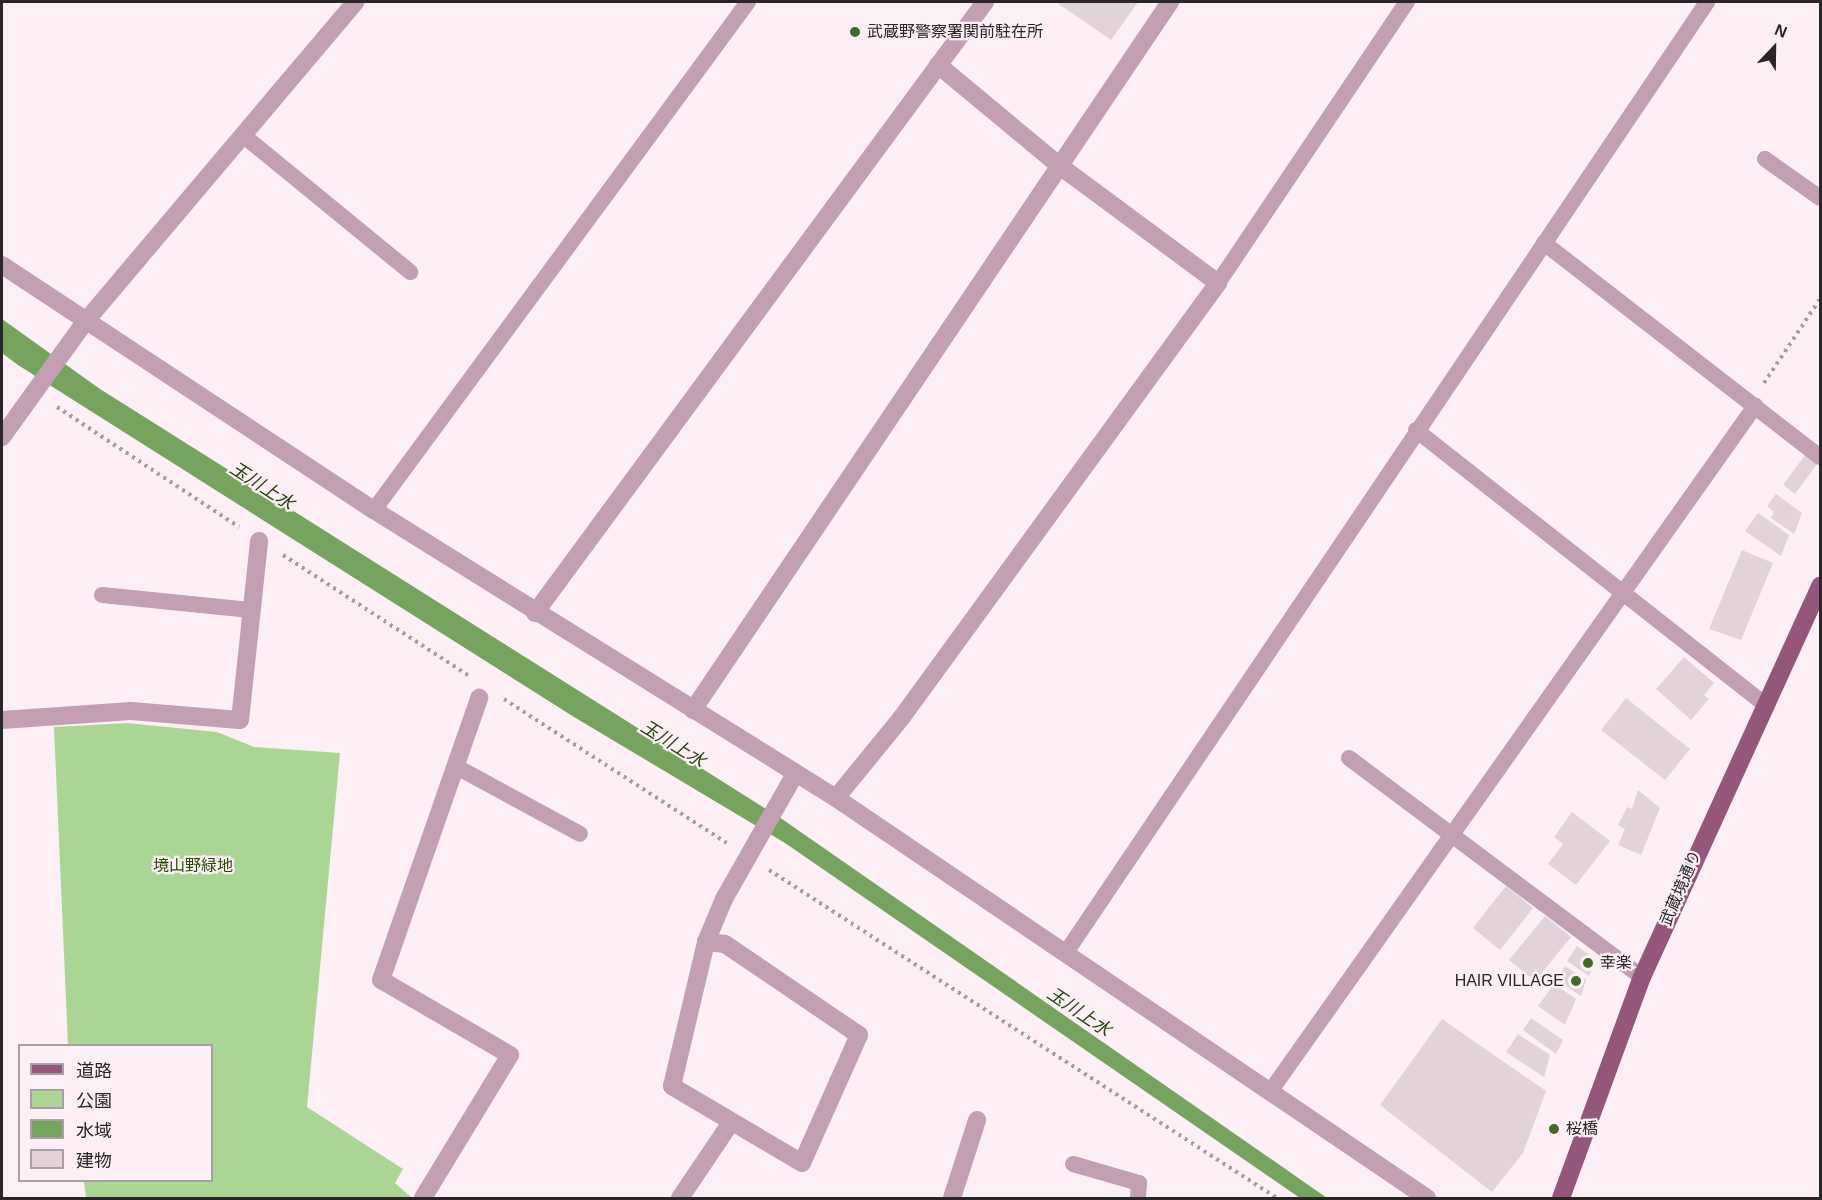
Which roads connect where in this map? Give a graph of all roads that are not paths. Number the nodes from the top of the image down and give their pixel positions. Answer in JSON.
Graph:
{"nodes":[{"id":1,"x":355,"y":2,"type":"edge"},
{"id":2,"x":748,"y":2,"type":"edge"},
{"id":3,"x":984,"y":2,"type":"edge"},
{"id":4,"x":1170,"y":2,"type":"edge"},
{"id":5,"x":1407,"y":2,"type":"edge"},
{"id":6,"x":1707,"y":2,"type":"edge"},
{"id":7,"x":938,"y":65,"type":"junction"},
{"id":8,"x":244,"y":136,"type":"junction"},
{"id":9,"x":1765,"y":159,"type":"dead end"},
{"id":10,"x":1061,"y":167,"type":"junction"},
{"id":11,"x":1821,"y":198,"type":"edge"},
{"id":12,"x":1544,"y":243,"type":"junction"},
{"id":13,"x":2,"y":265,"type":"edge"},
{"id":14,"x":410,"y":272,"type":"dead end"},
{"id":15,"x":1218,"y":283,"type":"junction"},
{"id":16,"x":85,"y":322,"type":"junction"},
{"id":17,"x":1753,"y":405,"type":"junction"},
{"id":18,"x":1416,"y":430,"type":"junction"},
{"id":19,"x":2,"y":437,"type":"edge"},
{"id":20,"x":1821,"y":457,"type":"edge"},
{"id":21,"x":374,"y":510,"type":"junction"},
{"id":22,"x":260,"y":541,"type":"road end"},
{"id":23,"x":1821,"y":586,"type":"edge"},
{"id":24,"x":1622,"y":592,"type":"junction"},
{"id":25,"x":102,"y":594,"type":"dead end"},
{"id":26,"x":250,"y":610,"type":"junction"},
{"id":27,"x":535,"y":613,"type":"junction"},
{"id":28,"x":479,"y":690,"type":"road end"},
{"id":29,"x":1763,"y":703,"type":"junction"},
{"id":30,"x":693,"y":710,"type":"junction"},
{"id":31,"x":2,"y":720,"type":"edge"},
{"id":32,"x":1349,"y":758,"type":"dead end"},
{"id":33,"x":455,"y":766,"type":"junction"},
{"id":34,"x":795,"y":774,"type":"junction"},
{"id":35,"x":836,"y":798,"type":"junction"},
{"id":36,"x":580,"y":834,"type":"dead end"},
{"id":37,"x":1450,"y":834,"type":"junction"},
{"id":38,"x":706,"y":942,"type":"junction"},
{"id":39,"x":1066,"y":951,"type":"junction"},
{"id":40,"x":1642,"y":977,"type":"junction"},
{"id":41,"x":1272,"y":1089,"type":"junction"},
{"id":42,"x":977,"y":1120,"type":"dead end"},
{"id":43,"x":730,"y":1124,"type":"junction"},
{"id":44,"x":1073,"y":1164,"type":"dead end"},
{"id":45,"x":423,"y":1198,"type":"edge"},
{"id":46,"x":680,"y":1198,"type":"edge"},
{"id":47,"x":952,"y":1198,"type":"edge"},
{"id":48,"x":1138,"y":1198,"type":"edge"},
{"id":49,"x":1427,"y":1198,"type":"edge"},
{"id":50,"x":1561,"y":1198,"type":"edge"}],
"edges":[{"from":1,"to":8,"type":"street"},
{"from":2,"to":21,"type":"lane"},
{"from":3,"to":7,"type":"street"},
{"from":4,"to":10,"type":"street"},
{"from":5,"to":15,"type":"lane"},
{"from":6,"to":12,"type":"lane"},
{"from":7,"to":10,"type":"street"},
{"from":7,"to":27,"type":"street"},
{"from":8,"to":14,"type":"lane"},
{"from":8,"to":16,"type":"street"},
{"from":9,"to":11,"type":"lane"},
{"from":10,"to":15,"type":"street"},
{"from":10,"to":30,"type":"street"},
{"from":12,"to":17,"type":"lane"},
{"from":12,"to":18,"type":"lane"},
{"from":13,"to":16,"type":"street"},
{"from":15,"to":35,"type":"street"},
{"from":16,"to":19,"type":"street"},
{"from":16,"to":21,"type":"street"},
{"from":17,"to":20,"type":"lane"},
{"from":17,"to":24,"type":"lane"},
{"from":18,"to":24,"type":"lane"},
{"from":18,"to":39,"type":"lane"},
{"from":21,"to":27,"type":"street"},
{"from":22,"to":26,"type":"street"},
{"from":23,"to":29,"type":"main road","name":"武蔵境通り"},
{"from":24,"to":29,"type":"lane"},
{"from":24,"to":37,"type":"lane"},
{"from":25,"to":26,"type":"lane"},
{"from":26,"to":31,"type":"street"},
{"from":27,"to":30,"type":"street"},
{"from":28,"to":33,"type":"street"},
{"from":29,"to":40,"type":"main road","name":"武蔵境通り"},
{"from":30,"to":34,"type":"street"},
{"from":32,"to":37,"type":"lane"},
{"from":33,"to":36,"type":"lane"},
{"from":33,"to":45,"type":"street"},
{"from":34,"to":35,"type":"street"},
{"from":34,"to":38,"type":"street"},
{"from":35,"to":39,"type":"street"},
{"from":37,"to":40,"type":"lane"},
{"from":37,"to":41,"type":"lane"},
{"from":38,"to":43,"type":"street"},
{"from":38,"to":43,"type":"street"},
{"from":39,"to":41,"type":"street"},
{"from":40,"to":50,"type":"main road","name":"武蔵境通り"},
{"from":41,"to":49,"type":"street"},
{"from":42,"to":47,"type":"street"},
{"from":43,"to":46,"type":"street"},
{"from":44,"to":48,"type":"lane"}]}
